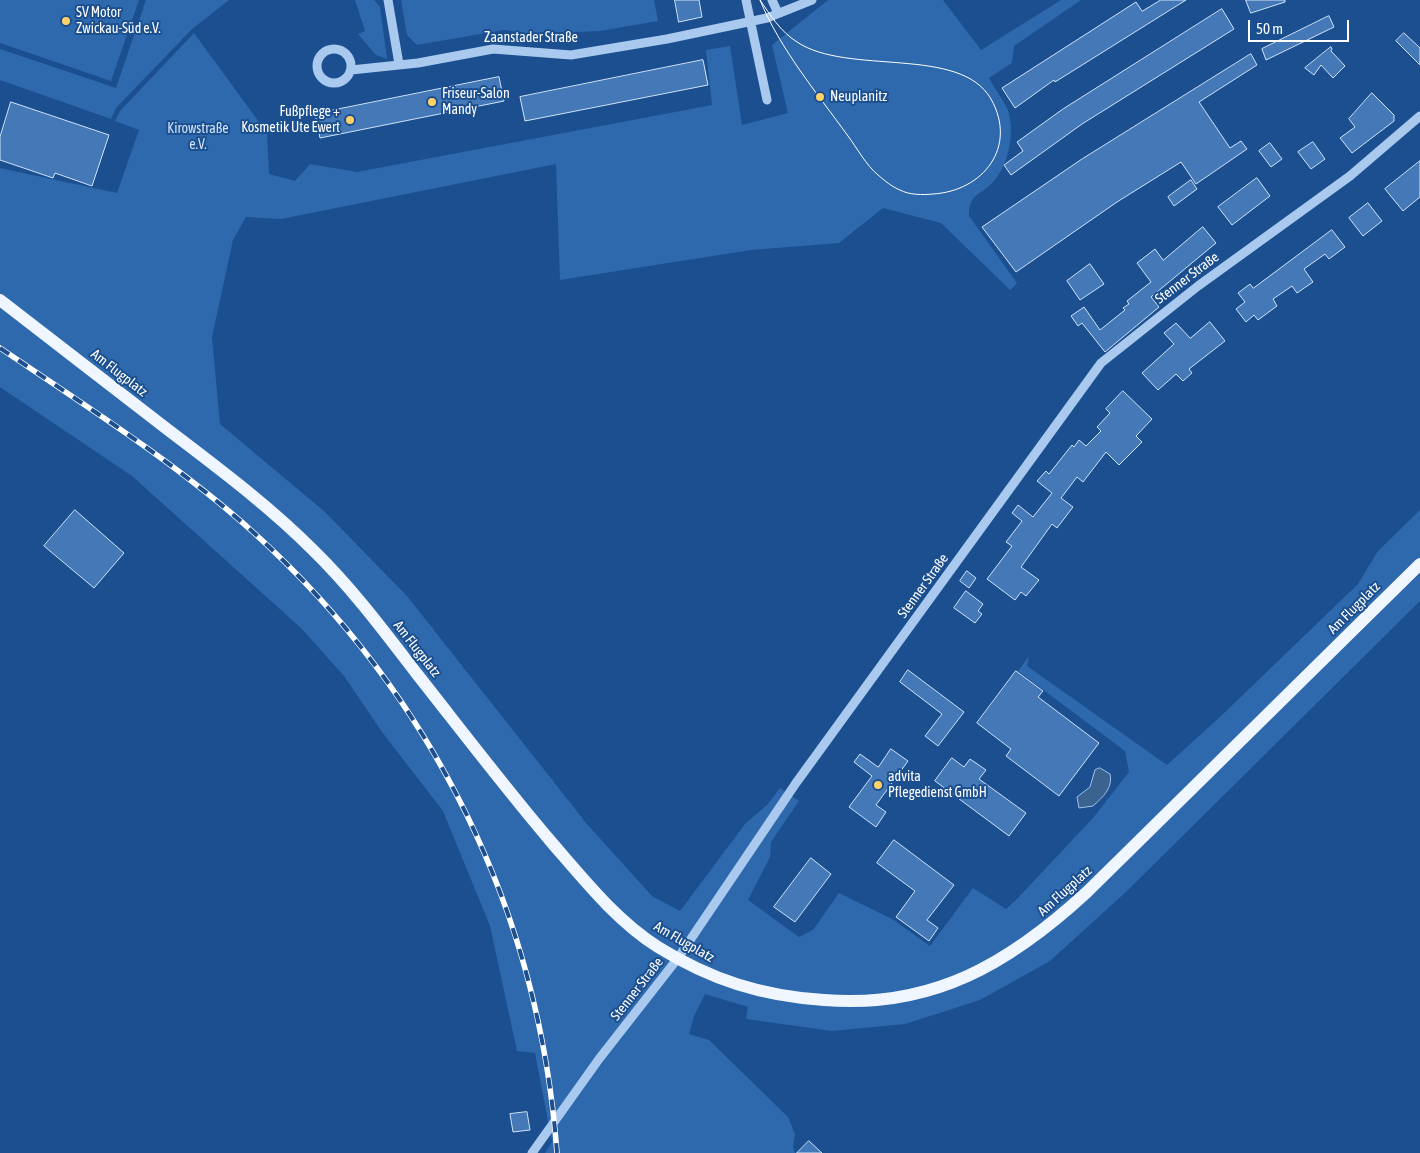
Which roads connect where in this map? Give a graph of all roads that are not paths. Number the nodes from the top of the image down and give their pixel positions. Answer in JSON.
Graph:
{"nodes":[{"id":1,"x":388,"y":0,"type":"edge"},
{"id":2,"x":746,"y":0,"type":"edge"},
{"id":3,"x":772,"y":0,"type":"edge"},
{"id":4,"x":812,"y":0,"type":"edge"},
{"id":5,"x":778,"y":13,"type":"junction"},
{"id":6,"x":750,"y":20,"type":"junction"},
{"id":7,"x":399,"y":64,"type":"junction"},
{"id":8,"x":352,"y":70,"type":"dead end"},
{"id":9,"x":767,"y":100,"type":"dead end"},
{"id":10,"x":1420,"y":116,"type":"edge"},
{"id":11,"x":0,"y":300,"type":"edge"},
{"id":12,"x":1420,"y":564,"type":"edge"},
{"id":13,"x":678,"y":958,"type":"junction"},
{"id":14,"x":532,"y":1153,"type":"edge"}],
"edges":[{"from":1,"to":7,"type":"street"},
{"from":2,"to":6,"type":"street"},
{"from":3,"to":5,"type":"street"},
{"from":4,"to":5,"type":"street","name":"Zaanstader Straße"},
{"from":5,"to":6,"type":"street","name":"Zaanstader Straße"},
{"from":6,"to":7,"type":"street","name":"Zaanstader Straße"},
{"from":6,"to":9,"type":"street"},
{"from":7,"to":8,"type":"street","name":"Zaanstader Straße"},
{"from":10,"to":13,"type":"street","name":"Stenner Straße"},
{"from":11,"to":13,"type":"main road","name":"Am Flugplatz"},
{"from":12,"to":13,"type":"main road","name":"Am Flugplatz"},
{"from":13,"to":14,"type":"street","name":"Stenner Straße"}]}
